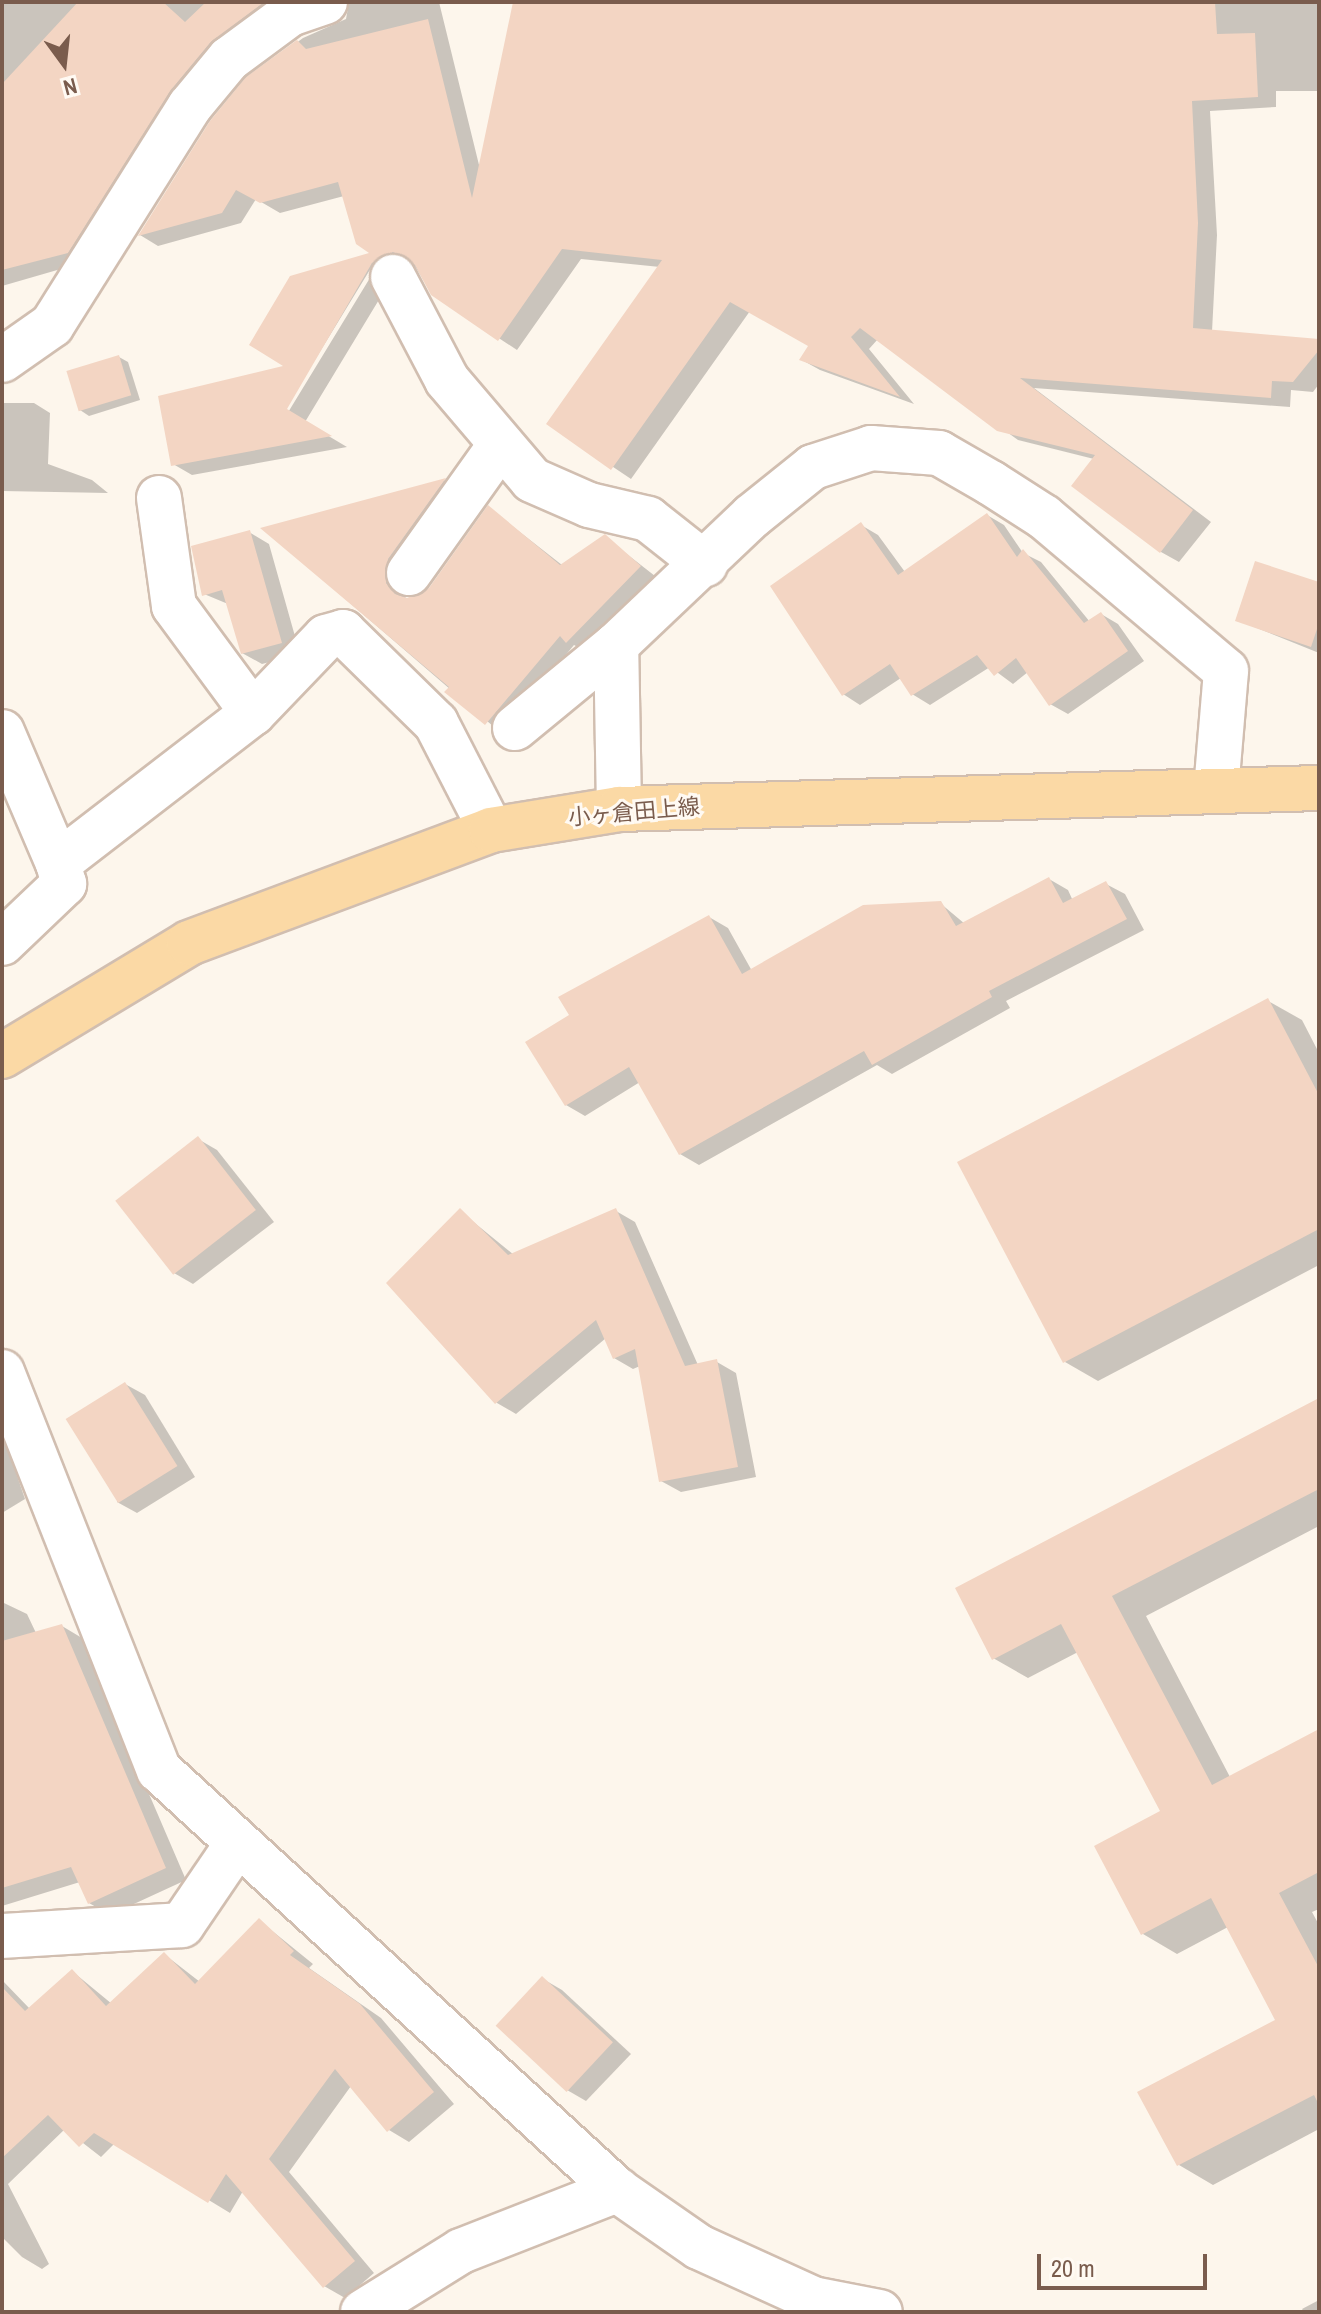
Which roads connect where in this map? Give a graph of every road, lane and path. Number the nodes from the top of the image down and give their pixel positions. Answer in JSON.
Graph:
{"nodes":[{"id":1,"x":325,"y":2,"type":"edge"},
{"id":2,"x":393,"y":277,"type":"dead end"},
{"id":3,"x":2,"y":360,"type":"edge"},
{"id":4,"x":499,"y":447,"type":"junction"},
{"id":5,"x":159,"y":498,"type":"dead end"},
{"id":6,"x":705,"y":564,"type":"junction"},
{"id":7,"x":409,"y":573,"type":"dead end"},
{"id":8,"x":616,"y":645,"type":"junction"},
{"id":9,"x":253,"y":713,"type":"junction"},
{"id":10,"x":515,"y":728,"type":"dead end"},
{"id":11,"x":2,"y":732,"type":"edge"},
{"id":12,"x":1319,"y":788,"type":"edge"},
{"id":13,"x":1216,"y":791,"type":"junction"},
{"id":14,"x":619,"y":809,"type":"junction"},
{"id":15,"x":491,"y":830,"type":"junction"},
{"id":16,"x":58,"y":863,"type":"junction"},
{"id":17,"x":2,"y":943,"type":"edge"},
{"id":18,"x":2,"y":1056,"type":"edge"},
{"id":19,"x":2,"y":1372,"type":"edge"},
{"id":20,"x":237,"y":1844,"type":"junction"},
{"id":21,"x":2,"y":1936,"type":"edge"},
{"id":22,"x":617,"y":2190,"type":"junction"},
{"id":23,"x":363,"y":2312,"type":"edge"},
{"id":24,"x":880,"y":2312,"type":"edge"}],
"edges":[{"from":1,"to":3,"type":"street"},
{"from":2,"to":4,"type":"street"},
{"from":4,"to":6,"type":"street"},
{"from":4,"to":7,"type":"street"},
{"from":5,"to":9,"type":"street"},
{"from":6,"to":8,"type":"street"},
{"from":6,"to":13,"type":"street"},
{"from":8,"to":10,"type":"street"},
{"from":8,"to":14,"type":"street"},
{"from":9,"to":15,"type":"street"},
{"from":9,"to":16,"type":"street"},
{"from":11,"to":16,"type":"street"},
{"from":12,"to":13,"type":"main road","name":"小ヶ倉田上線"},
{"from":13,"to":14,"type":"main road","name":"小ヶ倉田上線"},
{"from":14,"to":15,"type":"main road","name":"小ヶ倉田上線"},
{"from":15,"to":18,"type":"main road","name":"小ヶ倉田上線"},
{"from":16,"to":17,"type":"street"},
{"from":19,"to":20,"type":"street"},
{"from":20,"to":21,"type":"street"},
{"from":20,"to":22,"type":"street"},
{"from":22,"to":23,"type":"street"},
{"from":22,"to":24,"type":"street"}]}
